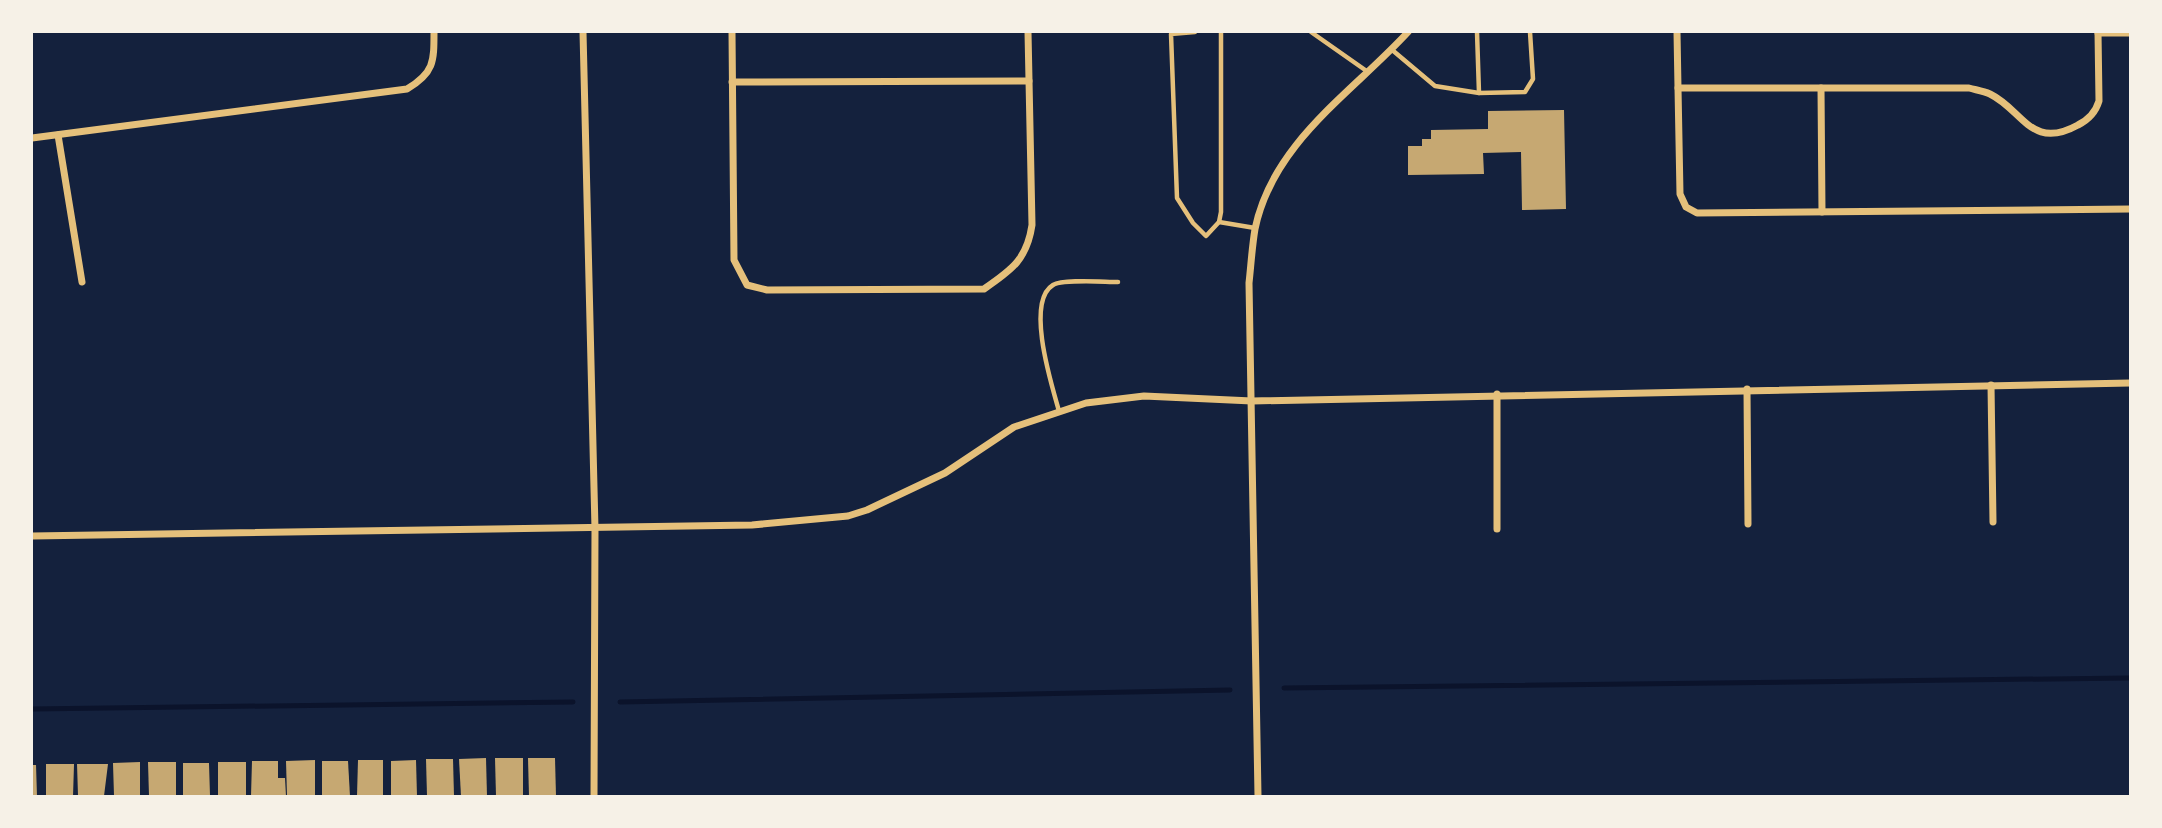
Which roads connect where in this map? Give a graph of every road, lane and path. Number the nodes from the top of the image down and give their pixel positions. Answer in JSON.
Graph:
{"nodes":[{"id":1,"x":433,"y":32,"type":"edge"},
{"id":2,"x":583,"y":32,"type":"edge"},
{"id":3,"x":732,"y":32,"type":"edge"},
{"id":4,"x":1028,"y":32,"type":"edge"},
{"id":5,"x":1195,"y":32,"type":"edge"},
{"id":6,"x":1221,"y":32,"type":"edge"},
{"id":7,"x":1311,"y":32,"type":"edge"},
{"id":8,"x":1408,"y":32,"type":"edge"},
{"id":9,"x":1476,"y":32,"type":"edge"},
{"id":10,"x":1530,"y":32,"type":"edge"},
{"id":11,"x":1677,"y":32,"type":"edge"},
{"id":12,"x":2098,"y":32,"type":"edge"},
{"id":13,"x":2130,"y":33,"type":"edge"},
{"id":14,"x":1391,"y":48,"type":"junction"},
{"id":15,"x":1369,"y":72,"type":"junction"},
{"id":16,"x":1029,"y":80,"type":"junction"},
{"id":17,"x":732,"y":82,"type":"junction"},
{"id":18,"x":1678,"y":88,"type":"junction"},
{"id":19,"x":1821,"y":88,"type":"junction"},
{"id":20,"x":1479,"y":93,"type":"junction"},
{"id":21,"x":58,"y":135,"type":"junction"},
{"id":22,"x":32,"y":138,"type":"edge"},
{"id":23,"x":2130,"y":209,"type":"edge"},
{"id":24,"x":1822,"y":212,"type":"junction"},
{"id":25,"x":1219,"y":222,"type":"junction"},
{"id":26,"x":1255,"y":228,"type":"junction"},
{"id":27,"x":82,"y":282,"type":"dead end"},
{"id":28,"x":1118,"y":282,"type":"dead end"},
{"id":29,"x":2130,"y":383,"type":"edge"},
{"id":30,"x":1991,"y":385,"type":"junction"},
{"id":31,"x":1747,"y":389,"type":"junction"},
{"id":32,"x":1497,"y":394,"type":"junction"},
{"id":33,"x":1252,"y":401,"type":"junction"},
{"id":34,"x":1059,"y":411,"type":"junction"},
{"id":35,"x":1993,"y":522,"type":"dead end"},
{"id":36,"x":1748,"y":524,"type":"dead end"},
{"id":37,"x":595,"y":528,"type":"junction"},
{"id":38,"x":1497,"y":529,"type":"dead end"},
{"id":39,"x":32,"y":536,"type":"edge"},
{"id":40,"x":594,"y":796,"type":"edge"},
{"id":41,"x":1258,"y":796,"type":"edge"}],
"edges":[{"from":1,"to":21,"type":"street"},
{"from":2,"to":37,"type":"street"},
{"from":3,"to":17,"type":"street"},
{"from":4,"to":16,"type":"street"},
{"from":5,"to":25,"type":"lane"},
{"from":6,"to":25,"type":"lane"},
{"from":7,"to":15,"type":"lane"},
{"from":8,"to":14,"type":"street"},
{"from":9,"to":20,"type":"lane"},
{"from":10,"to":20,"type":"lane"},
{"from":11,"to":18,"type":"street"},
{"from":12,"to":13,"type":"street"},
{"from":12,"to":19,"type":"street"},
{"from":14,"to":15,"type":"street"},
{"from":14,"to":20,"type":"lane"},
{"from":15,"to":26,"type":"street"},
{"from":16,"to":17,"type":"street"},
{"from":16,"to":17,"type":"street"},
{"from":18,"to":19,"type":"street"},
{"from":18,"to":24,"type":"street"},
{"from":19,"to":24,"type":"street"},
{"from":21,"to":22,"type":"street"},
{"from":21,"to":27,"type":"street"},
{"from":23,"to":24,"type":"street"},
{"from":25,"to":26,"type":"lane"},
{"from":26,"to":33,"type":"street"},
{"from":28,"to":34,"type":"lane"},
{"from":29,"to":30,"type":"street"},
{"from":30,"to":31,"type":"street"},
{"from":30,"to":35,"type":"street"},
{"from":31,"to":32,"type":"street"},
{"from":31,"to":36,"type":"street"},
{"from":32,"to":33,"type":"street"},
{"from":32,"to":38,"type":"street"},
{"from":33,"to":34,"type":"street"},
{"from":33,"to":41,"type":"street"},
{"from":34,"to":37,"type":"street"},
{"from":37,"to":39,"type":"street"},
{"from":37,"to":40,"type":"street"}]}
